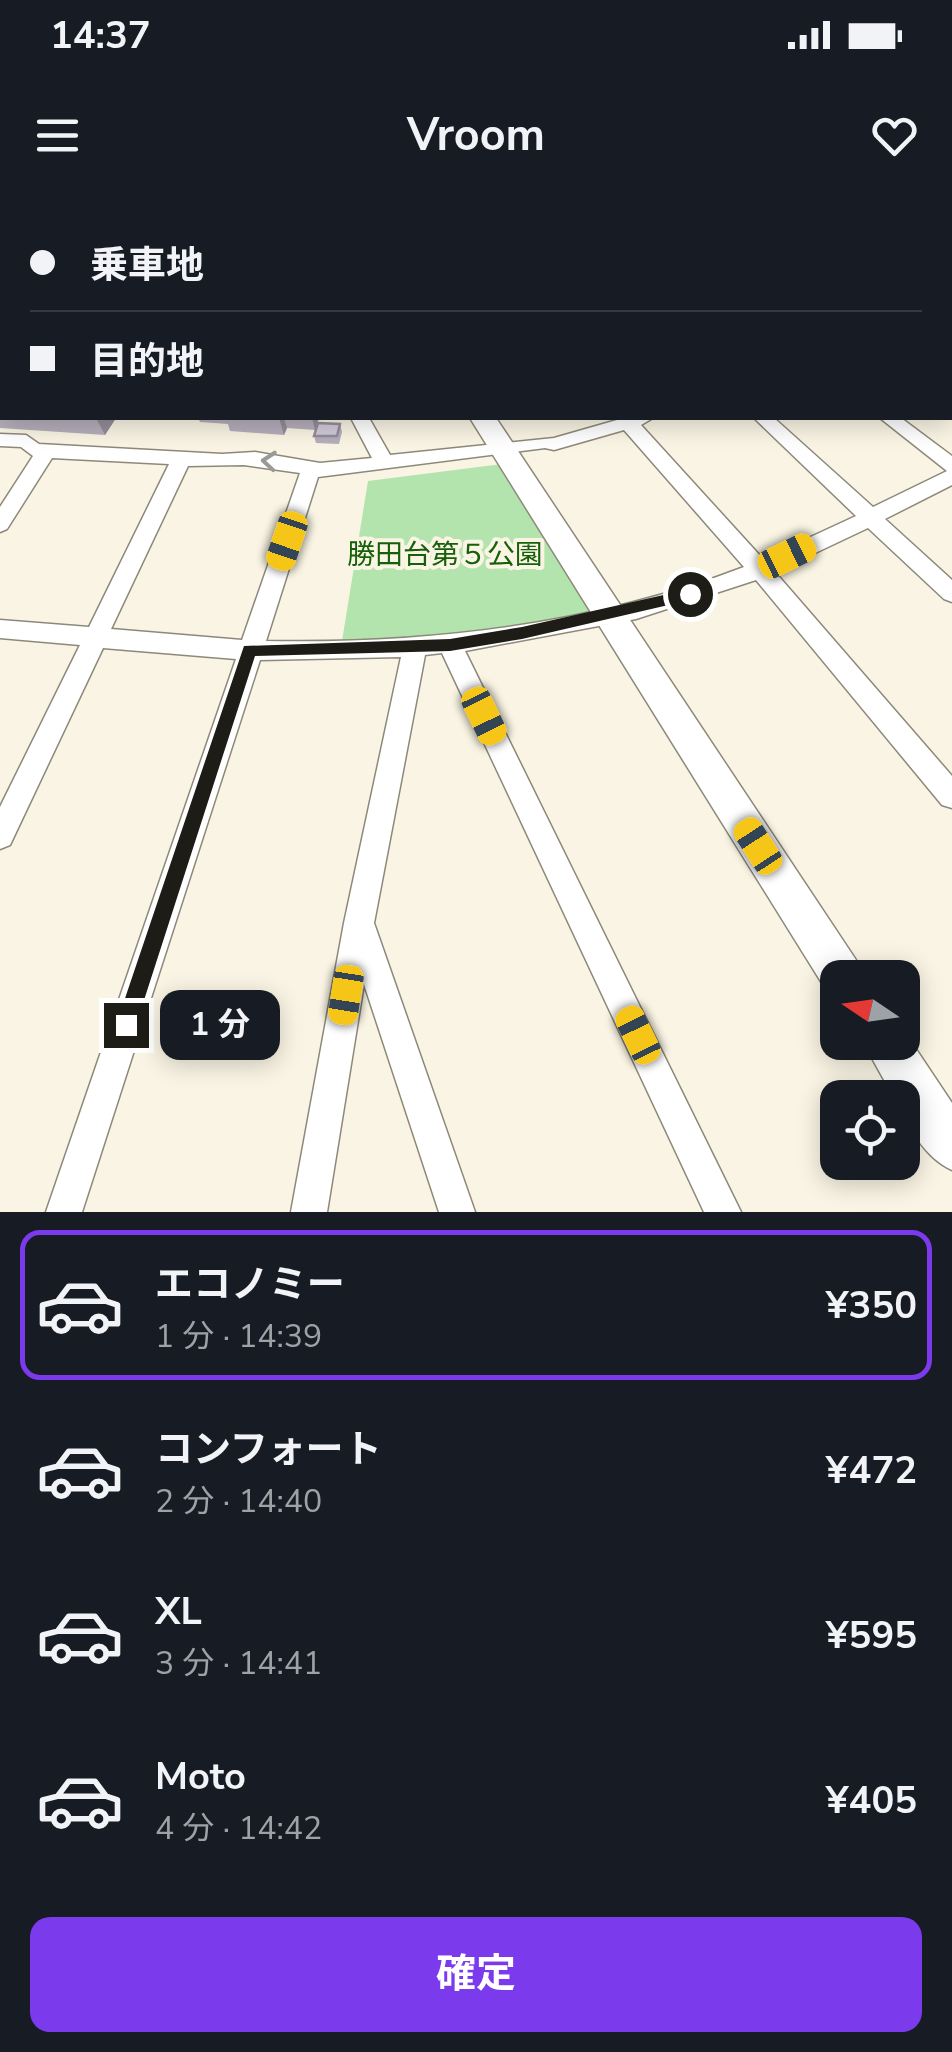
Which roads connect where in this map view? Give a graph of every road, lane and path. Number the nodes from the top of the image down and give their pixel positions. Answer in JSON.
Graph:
{"nodes":[{"id":1,"x":361,"y":420,"type":"edge"},
{"id":2,"x":484,"y":420,"type":"edge"},
{"id":3,"x":574,"y":420,"type":"edge"},
{"id":4,"x":636,"y":420,"type":"edge"},
{"id":5,"x":765,"y":420,"type":"edge"},
{"id":6,"x":892,"y":420,"type":"edge"},
{"id":7,"x":586,"y":436,"type":"junction"},
{"id":8,"x":0,"y":440,"type":"edge"},
{"id":9,"x":504,"y":449,"type":"junction"},
{"id":10,"x":46,"y":451,"type":"junction"},
{"id":11,"x":181,"y":460,"type":"junction"},
{"id":12,"x":384,"y":462,"type":"junction"},
{"id":13,"x":952,"y":466,"type":"edge"},
{"id":14,"x":312,"y":469,"type":"junction"},
{"id":15,"x":952,"y":477,"type":"edge"},
{"id":16,"x":870,"y":516,"type":"junction"},
{"id":17,"x":0,"y":524,"type":"edge"},
{"id":18,"x":760,"y":569,"type":"junction"},
{"id":19,"x":952,"y":592,"type":"edge"},
{"id":20,"x":609,"y":615,"type":"junction"},
{"id":21,"x":0,"y":630,"type":"edge"},
{"id":22,"x":96,"y":636,"type":"junction"},
{"id":23,"x":450,"y":645,"type":"junction"},
{"id":24,"x":415,"y":648,"type":"junction"},
{"id":25,"x":250,"y":650,"type":"junction"},
{"id":26,"x":952,"y":796,"type":"edge"},
{"id":27,"x":0,"y":836,"type":"edge"},
{"id":28,"x":359,"y":923,"type":"junction"},
{"id":29,"x":832,"y":960,"type":"edge"},
{"id":30,"x":897,"y":1060,"type":"edge"},
{"id":31,"x":952,"y":1146,"type":"edge"},
{"id":32,"x":64,"y":1212,"type":"edge"},
{"id":33,"x":309,"y":1212,"type":"edge"},
{"id":34,"x":456,"y":1212,"type":"edge"},
{"id":35,"x":723,"y":1212,"type":"edge"}],
"edges":[{"from":1,"to":12,"type":"street"},
{"from":2,"to":9,"type":"street"},
{"from":3,"to":7,"type":"street"},
{"from":4,"to":7,"type":"street"},
{"from":4,"to":18,"type":"street"},
{"from":5,"to":16,"type":"street"},
{"from":6,"to":13,"type":"street"},
{"from":7,"to":9,"type":"street"},
{"from":8,"to":10,"type":"street"},
{"from":9,"to":12,"type":"street"},
{"from":9,"to":20,"type":"street"},
{"from":10,"to":11,"type":"street"},
{"from":10,"to":17,"type":"street"},
{"from":14,"to":11,"type":"street","one_way":true},
{"from":11,"to":22,"type":"street"},
{"from":12,"to":14,"type":"street"},
{"from":14,"to":25,"type":"street"},
{"from":15,"to":16,"type":"street"},
{"from":16,"to":18,"type":"street"},
{"from":16,"to":19,"type":"street"},
{"from":18,"to":20,"type":"street"},
{"from":18,"to":26,"type":"street"},
{"from":20,"to":23,"type":"street"},
{"from":20,"to":29,"type":"street"},
{"from":21,"to":22,"type":"street"},
{"from":22,"to":25,"type":"street"},
{"from":22,"to":27,"type":"street"},
{"from":23,"to":24,"type":"street"},
{"from":23,"to":35,"type":"street"},
{"from":24,"to":25,"type":"street"},
{"from":24,"to":28,"type":"street"},
{"from":25,"to":32,"type":"street"},
{"from":28,"to":33,"type":"street"},
{"from":28,"to":34,"type":"street"},
{"from":30,"to":31,"type":"street"}]}
